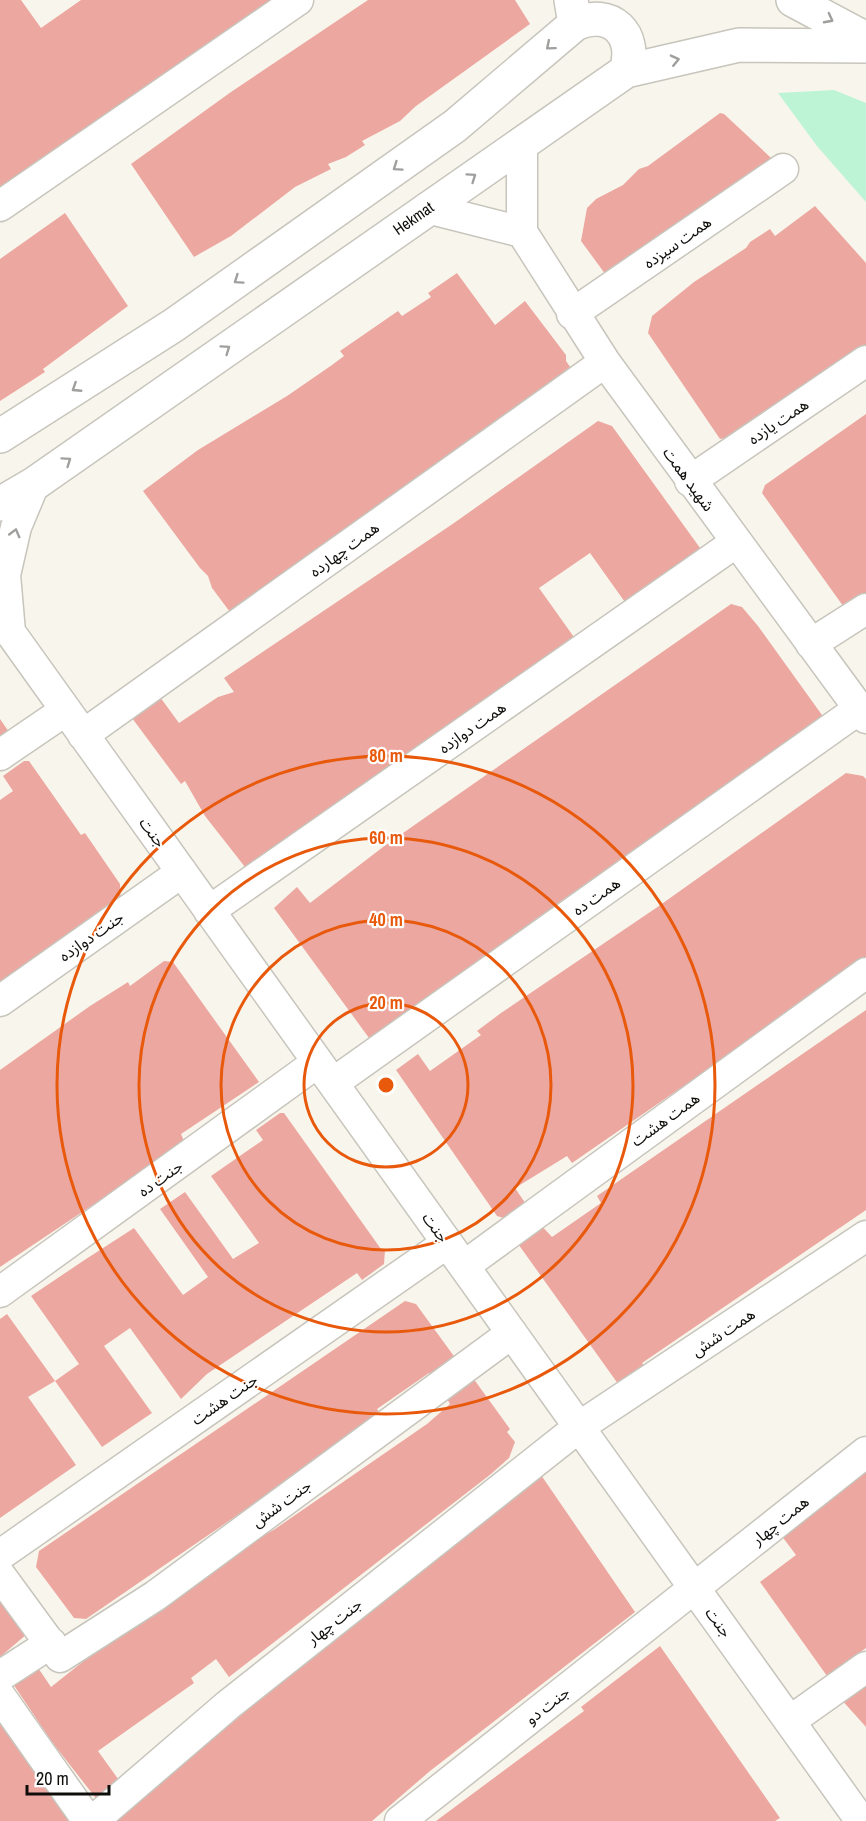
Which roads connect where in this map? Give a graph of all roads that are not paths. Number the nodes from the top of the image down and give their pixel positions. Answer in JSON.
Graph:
{"nodes":[{"id":1,"x":298,"y":0,"type":"edge"},
{"id":2,"x":793,"y":0,"type":"edge"},
{"id":3,"x":573,"y":12,"type":"edge"},
{"id":4,"x":866,"y":39,"type":"edge"},
{"id":5,"x":866,"y":46,"type":"edge"},
{"id":6,"x":626,"y":71,"type":"junction"},
{"id":7,"x":522,"y":142,"type":"junction"},
{"id":8,"x":783,"y":169,"type":"dead end"},
{"id":9,"x":0,"y":206,"type":"edge"},
{"id":10,"x":427,"y":208,"type":"junction"},
{"id":11,"x":522,"y":232,"type":"junction"},
{"id":12,"x":572,"y":314,"type":"junction"},
{"id":13,"x":866,"y":361,"type":"edge"},
{"id":14,"x":605,"y":362,"type":"junction"},
{"id":15,"x":2,"y":434,"type":"edge"},
{"id":16,"x":690,"y":481,"type":"junction"},
{"id":17,"x":34,"y":484,"type":"junction"},
{"id":18,"x":0,"y":504,"type":"edge"},
{"id":19,"x":735,"y":543,"type":"junction"},
{"id":20,"x":866,"y":609,"type":"edge"},
{"id":21,"x":5,"y":630,"type":"edge"},
{"id":22,"x":811,"y":644,"type":"junction"},
{"id":23,"x":66,"y":710,"type":"junction"},
{"id":24,"x":863,"y":714,"type":"edge"},
{"id":25,"x":83,"y":735,"type":"junction"},
{"id":26,"x":0,"y":755,"type":"edge"},
{"id":27,"x":182,"y":872,"type":"junction"},
{"id":28,"x":209,"y":911,"type":"junction"},
{"id":29,"x":866,"y":973,"type":"edge"},
{"id":30,"x":0,"y":1001,"type":"edge"},
{"id":31,"x":325,"y":1072,"type":"junction"},
{"id":32,"x":866,"y":1236,"type":"edge"},
{"id":33,"x":455,"y":1254,"type":"junction"},
{"id":34,"x":0,"y":1292,"type":"edge"},
{"id":35,"x":512,"y":1333,"type":"junction"},
{"id":36,"x":579,"y":1427,"type":"junction"},
{"id":37,"x":866,"y":1452,"type":"edge"},
{"id":38,"x":0,"y":1555,"type":"edge"},
{"id":39,"x":0,"y":1575,"type":"edge"},
{"id":40,"x":695,"y":1588,"type":"junction"},
{"id":41,"x":51,"y":1643,"type":"junction"},
{"id":42,"x":866,"y":1667,"type":"edge"},
{"id":43,"x":0,"y":1676,"type":"edge"},
{"id":44,"x":0,"y":1696,"type":"edge"},
{"id":45,"x":790,"y":1721,"type":"junction"},
{"id":46,"x":88,"y":1821,"type":"edge"},
{"id":47,"x":93,"y":1821,"type":"edge"},
{"id":48,"x":400,"y":1821,"type":"edge"},
{"id":49,"x":861,"y":1821,"type":"edge"}],
"edges":[{"from":1,"to":9,"type":"street"},
{"from":2,"to":4,"type":"main road","one_way":true},
{"from":3,"to":6,"type":"main road"},
{"from":3,"to":15,"type":"main road","one_way":true},
{"from":6,"to":5,"type":"main road","name":"Hekmat","one_way":true},
{"from":6,"to":7,"type":"main road","name":"Hekmat"},
{"from":10,"to":7,"type":"main road","name":"Hekmat","one_way":true},
{"from":7,"to":11,"type":"street"},
{"from":8,"to":12,"type":"street","name":"همت سیزده"},
{"from":10,"to":11,"type":"street"},
{"from":17,"to":10,"type":"main road","name":"Hekmat","one_way":true},
{"from":11,"to":12,"type":"street","name":"شهید همت"},
{"from":12,"to":14,"type":"street","name":"شهید همت"},
{"from":13,"to":16,"type":"street","name":"همت یازده"},
{"from":14,"to":16,"type":"street","name":"شهید همت"},
{"from":14,"to":25,"type":"street","name":"همت چهارده"},
{"from":16,"to":19,"type":"street","name":"شهید همت"},
{"from":17,"to":18,"type":"main road","name":"Hekmat"},
{"from":21,"to":17,"type":"street","one_way":true},
{"from":19,"to":22,"type":"street","name":"شهید همت"},
{"from":19,"to":28,"type":"street","name":"همت دوازده"},
{"from":20,"to":22,"type":"street"},
{"from":21,"to":23,"type":"street","name":"جنت"},
{"from":22,"to":24,"type":"street","name":"شهید همت"},
{"from":23,"to":25,"type":"street","name":"جنت"},
{"from":23,"to":26,"type":"street"},
{"from":24,"to":31,"type":"street","name":"همت ده"},
{"from":25,"to":27,"type":"street","name":"جنت"},
{"from":27,"to":28,"type":"street","name":"جنت"},
{"from":27,"to":30,"type":"street","name":"جنت دوازده"},
{"from":28,"to":31,"type":"street","name":"جنت"},
{"from":29,"to":33,"type":"street","name":"همت هشت"},
{"from":31,"to":33,"type":"street","name":"جنت"},
{"from":31,"to":34,"type":"street","name":"جنت ده"},
{"from":32,"to":36,"type":"street","name":"همت شش"},
{"from":33,"to":35,"type":"street","name":"جنت"},
{"from":33,"to":38,"type":"street","name":"جنت هشت"},
{"from":35,"to":36,"type":"street","name":"جنت"},
{"from":35,"to":41,"type":"street","name":"جنت شش"},
{"from":36,"to":40,"type":"street","name":"جنت"},
{"from":36,"to":47,"type":"street","name":"جنت چهار"},
{"from":37,"to":40,"type":"street","name":"همت چهار"},
{"from":39,"to":41,"type":"street"},
{"from":40,"to":45,"type":"street","name":"جنت"},
{"from":40,"to":48,"type":"street","name":"جنت دو"},
{"from":41,"to":43,"type":"street"},
{"from":42,"to":45,"type":"street"},
{"from":44,"to":46,"type":"street"},
{"from":45,"to":49,"type":"street","name":"جنت"}]}
